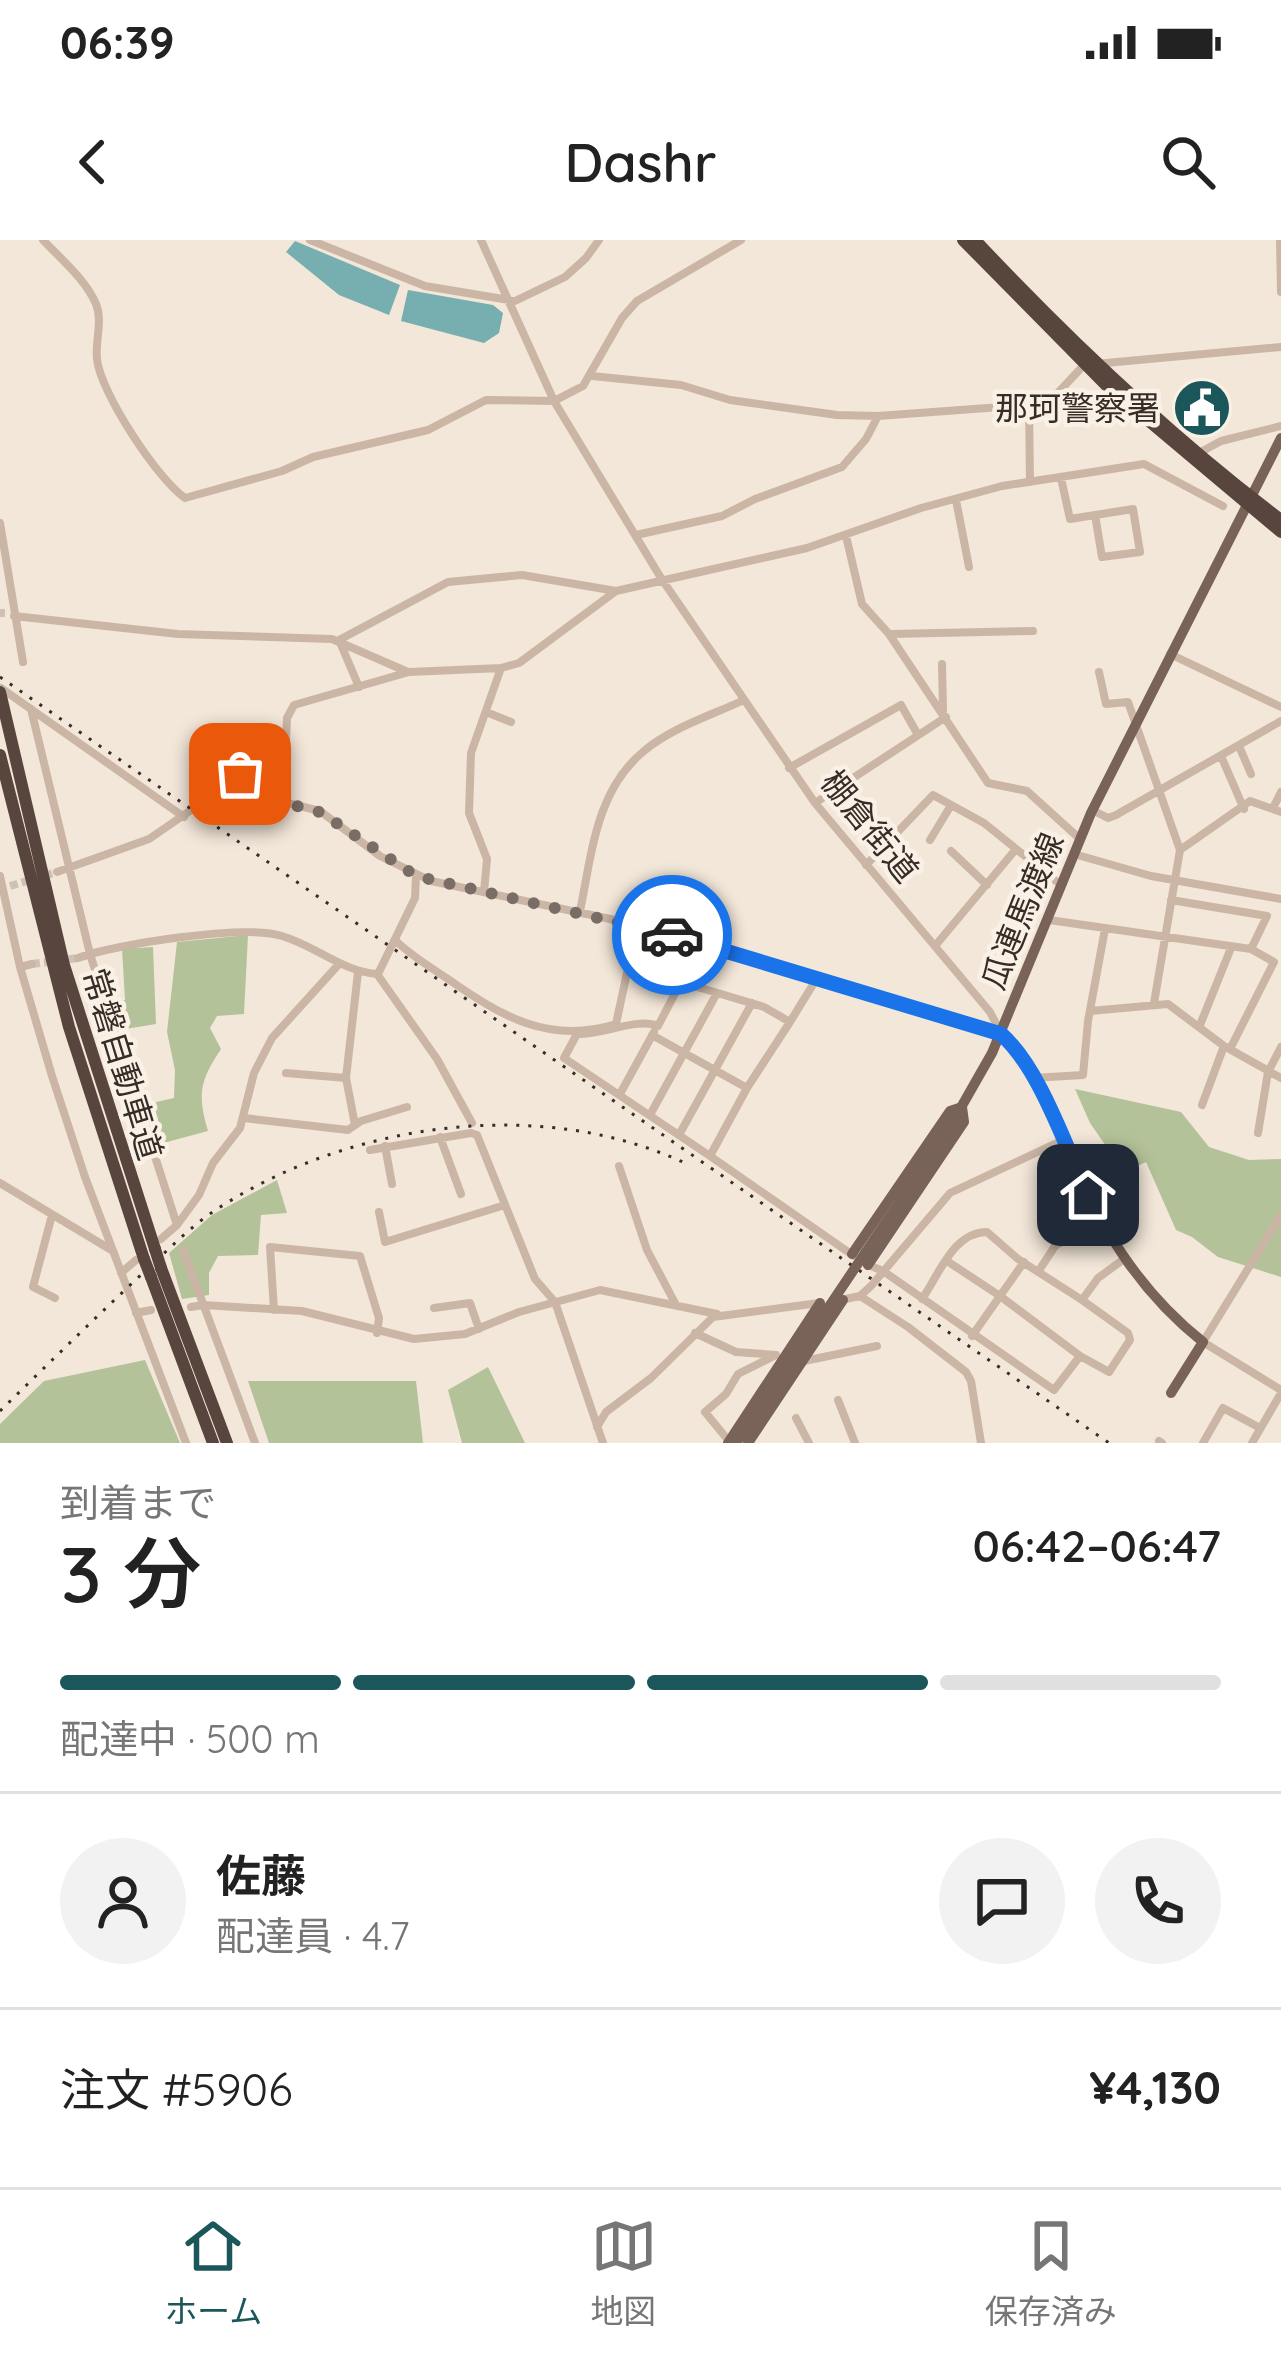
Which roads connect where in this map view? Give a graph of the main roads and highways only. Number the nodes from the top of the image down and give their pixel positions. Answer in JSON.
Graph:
{"nodes":[{"id":1,"x":963,"y":240,"type":"edge"},
{"id":2,"x":975,"y":240,"type":"edge"},
{"id":3,"x":1090,"y":365,"type":"junction"},
{"id":4,"x":1281,"y":437,"type":"edge"},
{"id":5,"x":1248,"y":501,"type":"junction"},
{"id":6,"x":1281,"y":520,"type":"edge"},
{"id":7,"x":1281,"y":532,"type":"edge"},
{"id":8,"x":0,"y":692,"type":"edge"},
{"id":9,"x":0,"y":755,"type":"edge"},
{"id":10,"x":1001,"y":1034,"type":"junction"},
{"id":11,"x":962,"y":1107,"type":"junction"},
{"id":12,"x":149,"y":1252,"type":"junction"},
{"id":13,"x":852,"y":1255,"type":"road end"},
{"id":14,"x":868,"y":1265,"type":"road end"},
{"id":15,"x":156,"y":1272,"type":"junction"},
{"id":16,"x":843,"y":1300,"type":"road end"},
{"id":17,"x":820,"y":1303,"type":"road end"},
{"id":18,"x":1172,"y":1393,"type":"dead end"},
{"id":19,"x":731,"y":1442,"type":"edge"},
{"id":20,"x":213,"y":1443,"type":"edge"},
{"id":21,"x":227,"y":1443,"type":"edge"},
{"id":22,"x":748,"y":1443,"type":"edge"}],
"edges":[{"from":1,"to":3,"type":"highway"},
{"from":2,"to":3,"type":"highway"},
{"from":3,"to":5,"type":"highway"},
{"from":3,"to":5,"type":"highway"},
{"from":4,"to":5,"type":"main road","name":"瓜連馬渡線"},
{"from":5,"to":6,"type":"highway"},
{"from":5,"to":7,"type":"highway"},
{"from":5,"to":10,"type":"main road","name":"瓜連馬渡線"},
{"from":8,"to":12,"type":"highway","name":"常磐自動車道"},
{"from":9,"to":12,"type":"highway","name":"常磐自動車道"},
{"from":10,"to":11,"type":"main road","name":"瓜連馬渡線"},
{"from":10,"to":18,"type":"main road","name":"棚倉街道"},
{"from":11,"to":13,"type":"main road"},
{"from":11,"to":14,"type":"main road"},
{"from":11,"to":19,"type":"main road","name":"瓜連馬渡線","bridge":true},
{"from":12,"to":15,"type":"highway","name":"常磐自動車道","bridge":true},
{"from":15,"to":20,"type":"highway","name":"常磐自動車道"},
{"from":15,"to":21,"type":"highway","name":"常磐自動車道"},
{"from":16,"to":22,"type":"main road"},
{"from":17,"to":19,"type":"main road"}]}
